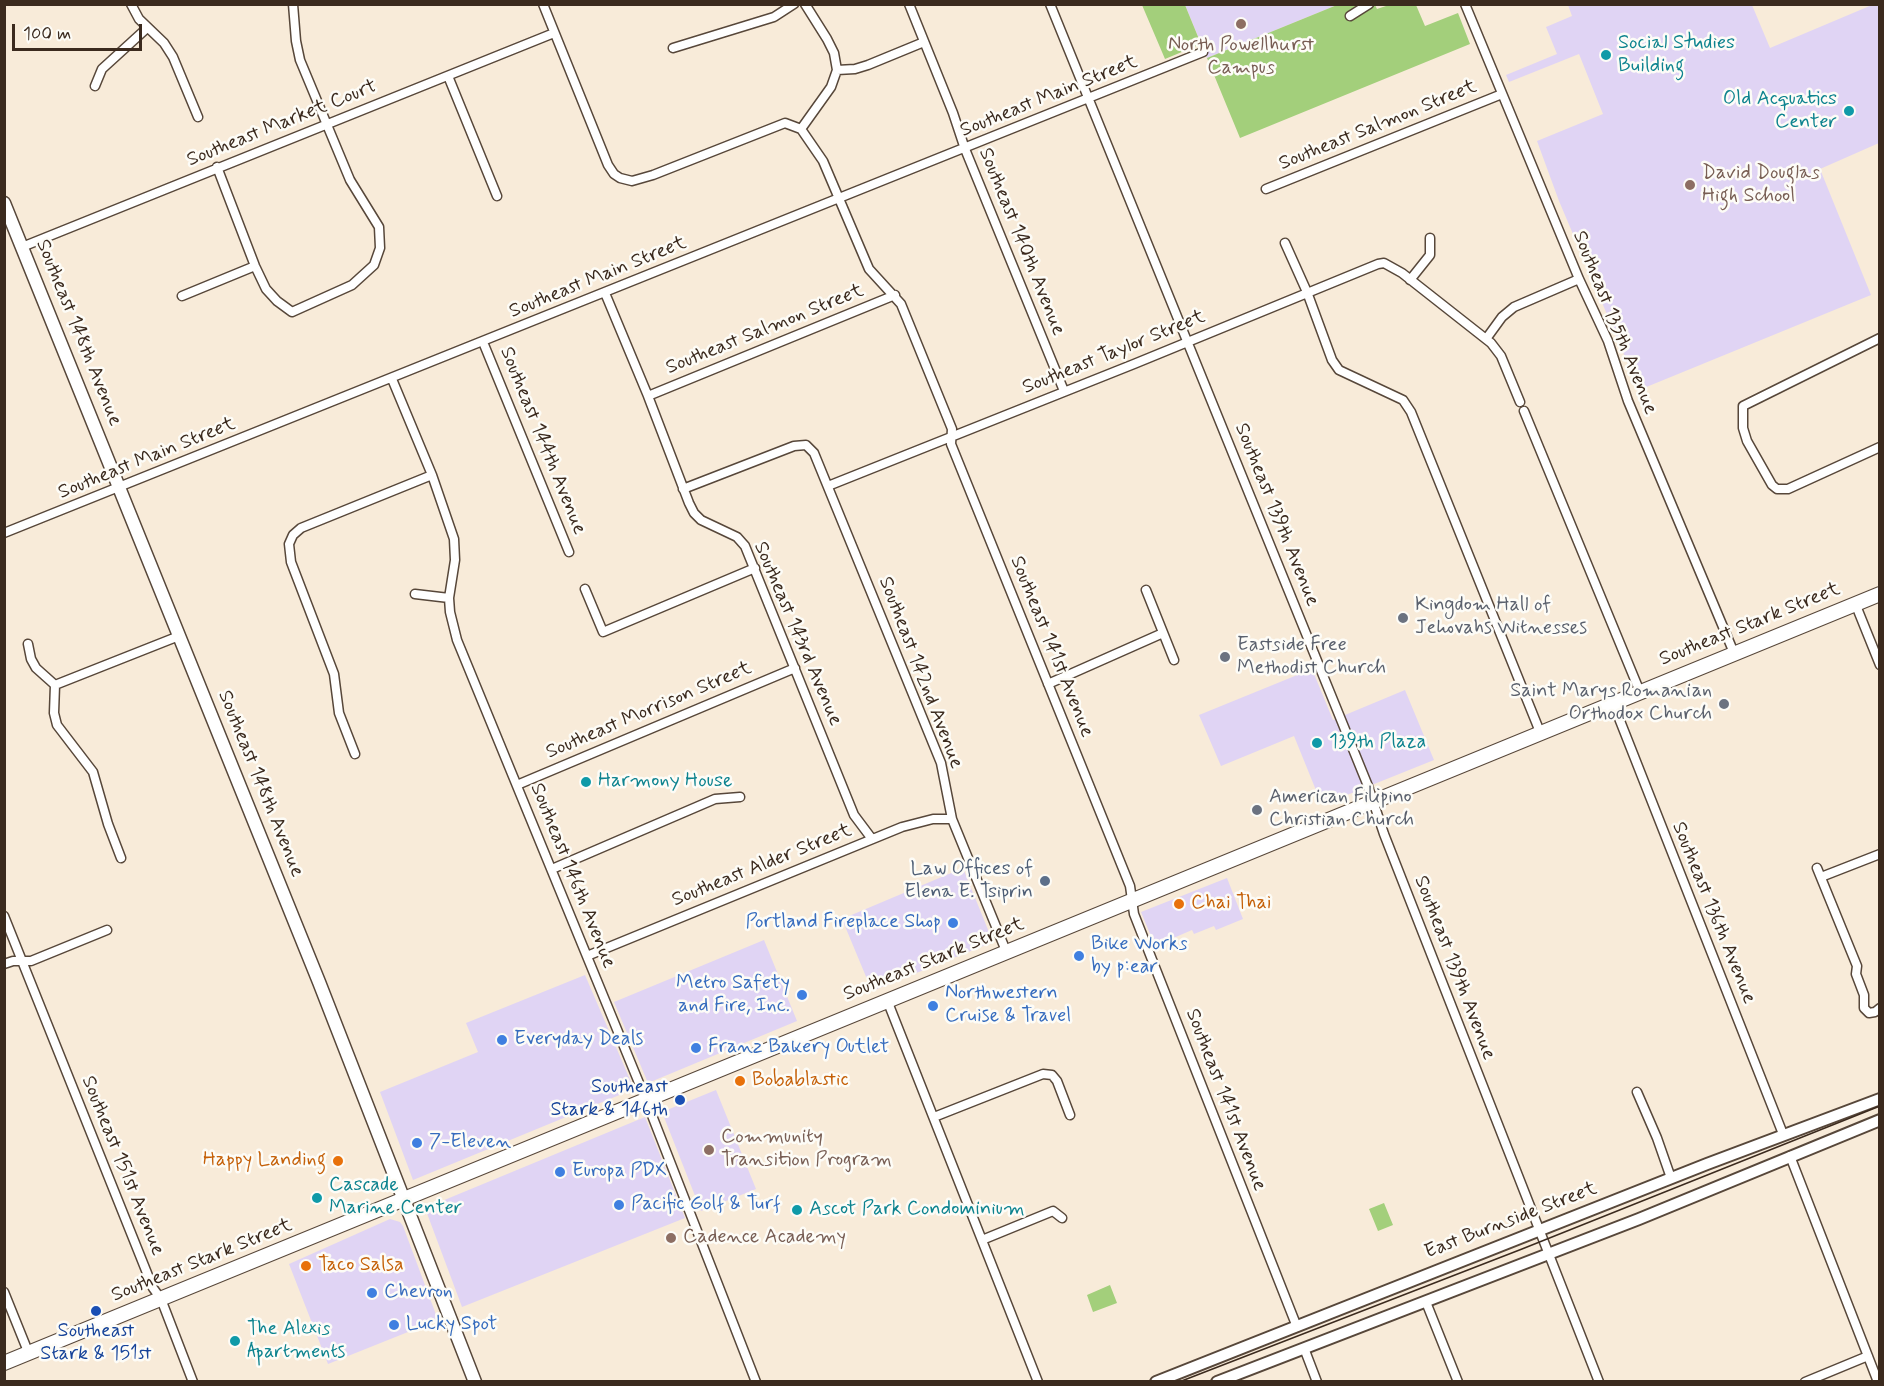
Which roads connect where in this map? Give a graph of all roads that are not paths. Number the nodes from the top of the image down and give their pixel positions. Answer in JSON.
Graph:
{"nodes":[{"id":1,"x":131,"y":4,"type":"edge"},
{"id":2,"x":293,"y":4,"type":"edge"},
{"id":3,"x":543,"y":4,"type":"edge"},
{"id":4,"x":794,"y":4,"type":"edge"},
{"id":5,"x":805,"y":4,"type":"edge"},
{"id":6,"x":909,"y":4,"type":"edge"},
{"id":7,"x":1050,"y":4,"type":"edge"},
{"id":8,"x":1369,"y":4,"type":"edge"},
{"id":9,"x":1465,"y":4,"type":"edge"},
{"id":10,"x":1350,"y":16,"type":"dead end"},
{"id":11,"x":147,"y":27,"type":"junction"},
{"id":12,"x":554,"y":33,"type":"junction"},
{"id":13,"x":924,"y":42,"type":"junction"},
{"id":14,"x":673,"y":48,"type":"dead end"},
{"id":15,"x":1203,"y":52,"type":"dead end"},
{"id":16,"x":837,"y":70,"type":"junction"},
{"id":17,"x":448,"y":76,"type":"junction"},
{"id":18,"x":95,"y":86,"type":"dead end"},
{"id":19,"x":1502,"y":93,"type":"junction"},
{"id":20,"x":1089,"y":99,"type":"junction"},
{"id":21,"x":198,"y":117,"type":"dead end"},
{"id":22,"x":326,"y":124,"type":"junction"},
{"id":23,"x":801,"y":129,"type":"junction"},
{"id":24,"x":965,"y":148,"type":"junction"},
{"id":25,"x":217,"y":167,"type":"junction"},
{"id":26,"x":1266,"y":189,"type":"dead end"},
{"id":27,"x":497,"y":196,"type":"dead end"},
{"id":28,"x":839,"y":199,"type":"junction"},
{"id":29,"x":4,"y":203,"type":"edge"},
{"id":30,"x":1430,"y":238,"type":"dead end"},
{"id":31,"x":1285,"y":243,"type":"dead end"},
{"id":32,"x":22,"y":247,"type":"junction"},
{"id":33,"x":255,"y":266,"type":"junction"},
{"id":34,"x":1579,"y":279,"type":"junction"},
{"id":35,"x":1410,"y":280,"type":"junction"},
{"id":36,"x":1307,"y":292,"type":"junction"},
{"id":37,"x":605,"y":293,"type":"junction"},
{"id":38,"x":895,"y":295,"type":"junction"},
{"id":39,"x":182,"y":296,"type":"dead end"},
{"id":40,"x":1880,"y":338,"type":"edge"},
{"id":41,"x":1486,"y":339,"type":"junction"},
{"id":42,"x":1188,"y":341,"type":"junction"},
{"id":43,"x":483,"y":342,"type":"junction"},
{"id":44,"x":392,"y":379,"type":"junction"},
{"id":45,"x":1064,"y":392,"type":"junction"},
{"id":46,"x":648,"y":396,"type":"junction"},
{"id":47,"x":1520,"y":402,"type":"dead end"},
{"id":48,"x":1524,"y":411,"type":"dead end"},
{"id":49,"x":951,"y":437,"type":"junction"},
{"id":50,"x":1880,"y":447,"type":"edge"},
{"id":51,"x":432,"y":475,"type":"junction"},
{"id":52,"x":828,"y":486,"type":"junction"},
{"id":53,"x":120,"y":487,"type":"junction"},
{"id":54,"x":683,"y":489,"type":"junction"},
{"id":55,"x":4,"y":533,"type":"edge"},
{"id":56,"x":569,"y":552,"type":"dead end"},
{"id":57,"x":755,"y":568,"type":"junction"},
{"id":58,"x":585,"y":589,"type":"dead end"},
{"id":59,"x":1146,"y":590,"type":"dead end"},
{"id":60,"x":415,"y":594,"type":"dead end"},
{"id":61,"x":1880,"y":594,"type":"edge"},
{"id":62,"x":449,"y":598,"type":"junction"},
{"id":63,"x":1855,"y":603,"type":"junction"},
{"id":64,"x":1163,"y":633,"type":"junction"},
{"id":65,"x":179,"y":636,"type":"junction"},
{"id":66,"x":28,"y":644,"type":"dead end"},
{"id":67,"x":1734,"y":653,"type":"junction"},
{"id":68,"x":1174,"y":660,"type":"dead end"},
{"id":69,"x":1880,"y":665,"type":"edge"},
{"id":70,"x":795,"y":668,"type":"junction"},
{"id":71,"x":1048,"y":684,"type":"junction"},
{"id":72,"x":55,"y":685,"type":"junction"},
{"id":73,"x":1640,"y":692,"type":"junction"},
{"id":74,"x":1613,"y":703,"type":"junction"},
{"id":75,"x":1540,"y":732,"type":"junction"},
{"id":76,"x":355,"y":754,"type":"dead end"},
{"id":77,"x":517,"y":785,"type":"junction"},
{"id":78,"x":740,"y":797,"type":"dead end"},
{"id":79,"x":1373,"y":801,"type":"junction"},
{"id":80,"x":952,"y":819,"type":"junction"},
{"id":81,"x":872,"y":839,"type":"junction"},
{"id":82,"x":1880,"y":854,"type":"edge"},
{"id":83,"x":121,"y":858,"type":"dead end"},
{"id":84,"x":1818,"y":868,"type":"dead end"},
{"id":85,"x":552,"y":869,"type":"junction"},
{"id":86,"x":1821,"y":877,"type":"junction"},
{"id":87,"x":1132,"y":900,"type":"junction"},
{"id":88,"x":4,"y":916,"type":"edge"},
{"id":89,"x":107,"y":930,"type":"dead end"},
{"id":90,"x":1006,"y":951,"type":"junction"},
{"id":91,"x":587,"y":956,"type":"junction"},
{"id":92,"x":23,"y":961,"type":"junction"},
{"id":93,"x":4,"y":964,"type":"edge"},
{"id":94,"x":887,"y":1000,"type":"junction"},
{"id":95,"x":1880,"y":1008,"type":"edge"},
{"id":96,"x":1637,"y":1092,"type":"dead end"},
{"id":97,"x":1880,"y":1099,"type":"edge"},
{"id":98,"x":645,"y":1100,"type":"junction"},
{"id":99,"x":1070,"y":1115,"type":"dead end"},
{"id":100,"x":934,"y":1117,"type":"junction"},
{"id":101,"x":1880,"y":1120,"type":"edge"},
{"id":102,"x":1783,"y":1134,"type":"junction"},
{"id":103,"x":1790,"y":1156,"type":"junction"},
{"id":104,"x":1671,"y":1178,"type":"junction"},
{"id":105,"x":404,"y":1199,"type":"junction"},
{"id":106,"x":1062,"y":1218,"type":"dead end"},
{"id":107,"x":1538,"y":1230,"type":"junction"},
{"id":108,"x":982,"y":1240,"type":"junction"},
{"id":109,"x":1548,"y":1254,"type":"junction"},
{"id":110,"x":4,"y":1292,"type":"edge"},
{"id":111,"x":161,"y":1299,"type":"junction"},
{"id":112,"x":1426,"y":1302,"type":"junction"},
{"id":113,"x":1297,"y":1327,"type":"junction"},
{"id":114,"x":1304,"y":1348,"type":"junction"},
{"id":115,"x":29,"y":1354,"type":"junction"},
{"id":116,"x":1868,"y":1356,"type":"junction"},
{"id":117,"x":4,"y":1363,"type":"edge"},
{"id":118,"x":194,"y":1382,"type":"edge"},
{"id":119,"x":476,"y":1382,"type":"edge"},
{"id":120,"x":756,"y":1382,"type":"edge"},
{"id":121,"x":1038,"y":1382,"type":"edge"},
{"id":122,"x":1156,"y":1382,"type":"edge"},
{"id":123,"x":1217,"y":1382,"type":"edge"},
{"id":124,"x":1317,"y":1382,"type":"edge"},
{"id":125,"x":1458,"y":1382,"type":"edge"},
{"id":126,"x":1599,"y":1382,"type":"edge"},
{"id":127,"x":1805,"y":1382,"type":"edge"},
{"id":128,"x":1878,"y":1382,"type":"edge"}],
"edges":[{"from":1,"to":11,"type":"street"},
{"from":2,"to":22,"type":"street"},
{"from":3,"to":12,"type":"street"},
{"from":4,"to":14,"type":"street"},
{"from":5,"to":16,"type":"street"},
{"from":6,"to":13,"type":"street","name":"Southeast 140th Avenue"},
{"from":7,"to":20,"type":"street","name":"Southeast 139th Avenue"},
{"from":8,"to":10,"type":"street"},
{"from":9,"to":19,"type":"street","name":"Southeast 135th Avenue"},
{"from":11,"to":18,"type":"street"},
{"from":11,"to":21,"type":"street"},
{"from":12,"to":17,"type":"street","name":"Southeast Market Court"},
{"from":12,"to":23,"type":"street"},
{"from":13,"to":16,"type":"street"},
{"from":13,"to":24,"type":"street","name":"Southeast 140th Avenue"},
{"from":15,"to":20,"type":"street","name":"Southeast Main Street"},
{"from":16,"to":23,"type":"street"},
{"from":17,"to":22,"type":"street","name":"Southeast Market Court"},
{"from":17,"to":27,"type":"street"},
{"from":19,"to":26,"type":"street","name":"Southeast Salmon Street"},
{"from":19,"to":34,"type":"street","name":"Southeast 135th Avenue"},
{"from":20,"to":24,"type":"street","name":"Southeast Main Street"},
{"from":20,"to":42,"type":"street","name":"Southeast 139th Avenue"},
{"from":22,"to":25,"type":"street","name":"Southeast Market Court"},
{"from":22,"to":33,"type":"street"},
{"from":23,"to":28,"type":"street","name":"Southeast 141st Avenue"},
{"from":24,"to":28,"type":"street","name":"Southeast Main Street"},
{"from":24,"to":45,"type":"street","name":"Southeast 140th Avenue"},
{"from":25,"to":32,"type":"street","name":"Southeast Market Court"},
{"from":25,"to":33,"type":"street"},
{"from":28,"to":37,"type":"street","name":"Southeast Main Street"},
{"from":28,"to":38,"type":"street","name":"Southeast 141st Avenue"},
{"from":29,"to":32,"type":"main road","name":"Southeast 148th Avenue"},
{"from":30,"to":35,"type":"street"},
{"from":31,"to":36,"type":"street"},
{"from":32,"to":53,"type":"main road","name":"Southeast 148th Avenue"},
{"from":33,"to":39,"type":"street"},
{"from":34,"to":41,"type":"street"},
{"from":34,"to":67,"type":"street","name":"Southeast 135th Avenue"},
{"from":35,"to":36,"type":"street","name":"Southeast Taylor Street"},
{"from":35,"to":41,"type":"street"},
{"from":36,"to":42,"type":"street","name":"Southeast Taylor Street"},
{"from":36,"to":75,"type":"street"},
{"from":37,"to":43,"type":"street","name":"Southeast Main Street"},
{"from":37,"to":46,"type":"street","name":"Southeast 143rd Avenue"},
{"from":38,"to":46,"type":"street","name":"Southeast Salmon Street"},
{"from":38,"to":49,"type":"street","name":"Southeast 141st Avenue"},
{"from":40,"to":50,"type":"street"},
{"from":41,"to":47,"type":"street"},
{"from":42,"to":45,"type":"street","name":"Southeast Taylor Street"},
{"from":42,"to":79,"type":"street","name":"Southeast 139th Avenue"},
{"from":43,"to":44,"type":"street","name":"Southeast Main Street"},
{"from":43,"to":56,"type":"street","name":"Southeast 144th Avenue"},
{"from":44,"to":51,"type":"street","name":"Southeast 146th Avenue"},
{"from":44,"to":53,"type":"street","name":"Southeast Main Street"},
{"from":45,"to":49,"type":"street","name":"Southeast Taylor Street"},
{"from":46,"to":54,"type":"street","name":"Southeast 143rd Avenue"},
{"from":48,"to":73,"type":"street"},
{"from":49,"to":52,"type":"street","name":"Southeast Taylor Street"},
{"from":49,"to":71,"type":"street","name":"Southeast 141st Avenue"},
{"from":51,"to":62,"type":"street","name":"Southeast 146th Avenue"},
{"from":51,"to":76,"type":"street"},
{"from":52,"to":54,"type":"street","name":"Southeast 142nd Avenue"},
{"from":52,"to":80,"type":"street","name":"Southeast 142nd Avenue"},
{"from":53,"to":55,"type":"street","name":"Southeast Main Street"},
{"from":53,"to":65,"type":"main road","name":"Southeast 148th Avenue"},
{"from":54,"to":57,"type":"street","name":"Southeast 143rd Avenue"},
{"from":57,"to":58,"type":"street"},
{"from":57,"to":70,"type":"street","name":"Southeast 143rd Avenue"},
{"from":59,"to":64,"type":"street"},
{"from":60,"to":62,"type":"street"},
{"from":61,"to":63,"type":"main road","name":"Southeast Stark Street"},
{"from":62,"to":77,"type":"street","name":"Southeast 146th Avenue"},
{"from":63,"to":67,"type":"main road","name":"Southeast Stark Street"},
{"from":63,"to":69,"type":"street"},
{"from":64,"to":68,"type":"street"},
{"from":64,"to":71,"type":"street"},
{"from":65,"to":72,"type":"street"},
{"from":65,"to":105,"type":"main road","name":"Southeast 148th Avenue"},
{"from":66,"to":72,"type":"street"},
{"from":67,"to":73,"type":"main road","name":"Southeast Stark Street"},
{"from":70,"to":77,"type":"street","name":"Southeast Morrison Street"},
{"from":70,"to":81,"type":"street","name":"Southeast 143rd Avenue"},
{"from":71,"to":87,"type":"street","name":"Southeast 141st Avenue"},
{"from":72,"to":83,"type":"street"},
{"from":73,"to":74,"type":"main road","name":"Southeast Stark Street"},
{"from":74,"to":75,"type":"main road","name":"Southeast Stark Street"},
{"from":74,"to":102,"type":"street","name":"Southeast 136th Avenue"},
{"from":75,"to":79,"type":"main road","name":"Southeast Stark Street"},
{"from":77,"to":85,"type":"street","name":"Southeast 146th Avenue"},
{"from":78,"to":85,"type":"street"},
{"from":79,"to":87,"type":"main road","name":"Southeast Stark Street"},
{"from":79,"to":107,"type":"street","name":"Southeast 139th Avenue"},
{"from":80,"to":81,"type":"street","name":"Southeast Alder Street"},
{"from":80,"to":90,"type":"street","name":"Southeast 142nd Avenue"},
{"from":81,"to":91,"type":"street","name":"Southeast Alder Street"},
{"from":82,"to":86,"type":"street"},
{"from":84,"to":86,"type":"street"},
{"from":85,"to":91,"type":"street","name":"Southeast 146th Avenue"},
{"from":86,"to":95,"type":"street"},
{"from":87,"to":90,"type":"main road","name":"Southeast Stark Street"},
{"from":87,"to":113,"type":"street","name":"Southeast 141st Avenue"},
{"from":88,"to":92,"type":"street","name":"Southeast 151st Avenue"},
{"from":89,"to":92,"type":"street"},
{"from":90,"to":94,"type":"main road","name":"Southeast Stark Street"},
{"from":91,"to":98,"type":"street","name":"Southeast 146th Avenue"},
{"from":92,"to":93,"type":"street"},
{"from":92,"to":111,"type":"street","name":"Southeast 151st Avenue"},
{"from":94,"to":98,"type":"main road","name":"Southeast Stark Street"},
{"from":94,"to":100,"type":"street"},
{"from":96,"to":104,"type":"street"},
{"from":97,"to":102,"type":"street","name":"East Burnside Street"},
{"from":98,"to":105,"type":"main road","name":"Southeast Stark Street"},
{"from":98,"to":120,"type":"street","name":"Southeast 146th Avenue"},
{"from":99,"to":100,"type":"street"},
{"from":100,"to":108,"type":"street"},
{"from":101,"to":103,"type":"street"},
{"from":102,"to":104,"type":"street","name":"East Burnside Street"},
{"from":103,"to":109,"type":"street"},
{"from":103,"to":116,"type":"street"},
{"from":104,"to":107,"type":"street","name":"East Burnside Street"},
{"from":105,"to":111,"type":"main road","name":"Southeast Stark Street"},
{"from":105,"to":119,"type":"main road","name":"Southeast 148th Avenue"},
{"from":106,"to":108,"type":"street"},
{"from":107,"to":109,"type":"street","name":"Southeast 139th Avenue"},
{"from":107,"to":113,"type":"street","name":"East Burnside Street"},
{"from":108,"to":121,"type":"street"},
{"from":109,"to":112,"type":"street"},
{"from":109,"to":126,"type":"street","name":"Southeast 139th Avenue"},
{"from":110,"to":115,"type":"street"},
{"from":111,"to":115,"type":"main road","name":"Southeast Stark Street"},
{"from":111,"to":118,"type":"street","name":"Southeast 151st Avenue"},
{"from":112,"to":114,"type":"street"},
{"from":112,"to":125,"type":"street"},
{"from":113,"to":122,"type":"street","name":"East Burnside Street"},
{"from":114,"to":123,"type":"street"},
{"from":114,"to":124,"type":"street"},
{"from":115,"to":117,"type":"main road","name":"Southeast Stark Street"},
{"from":116,"to":127,"type":"street"},
{"from":116,"to":128,"type":"street"}]}
